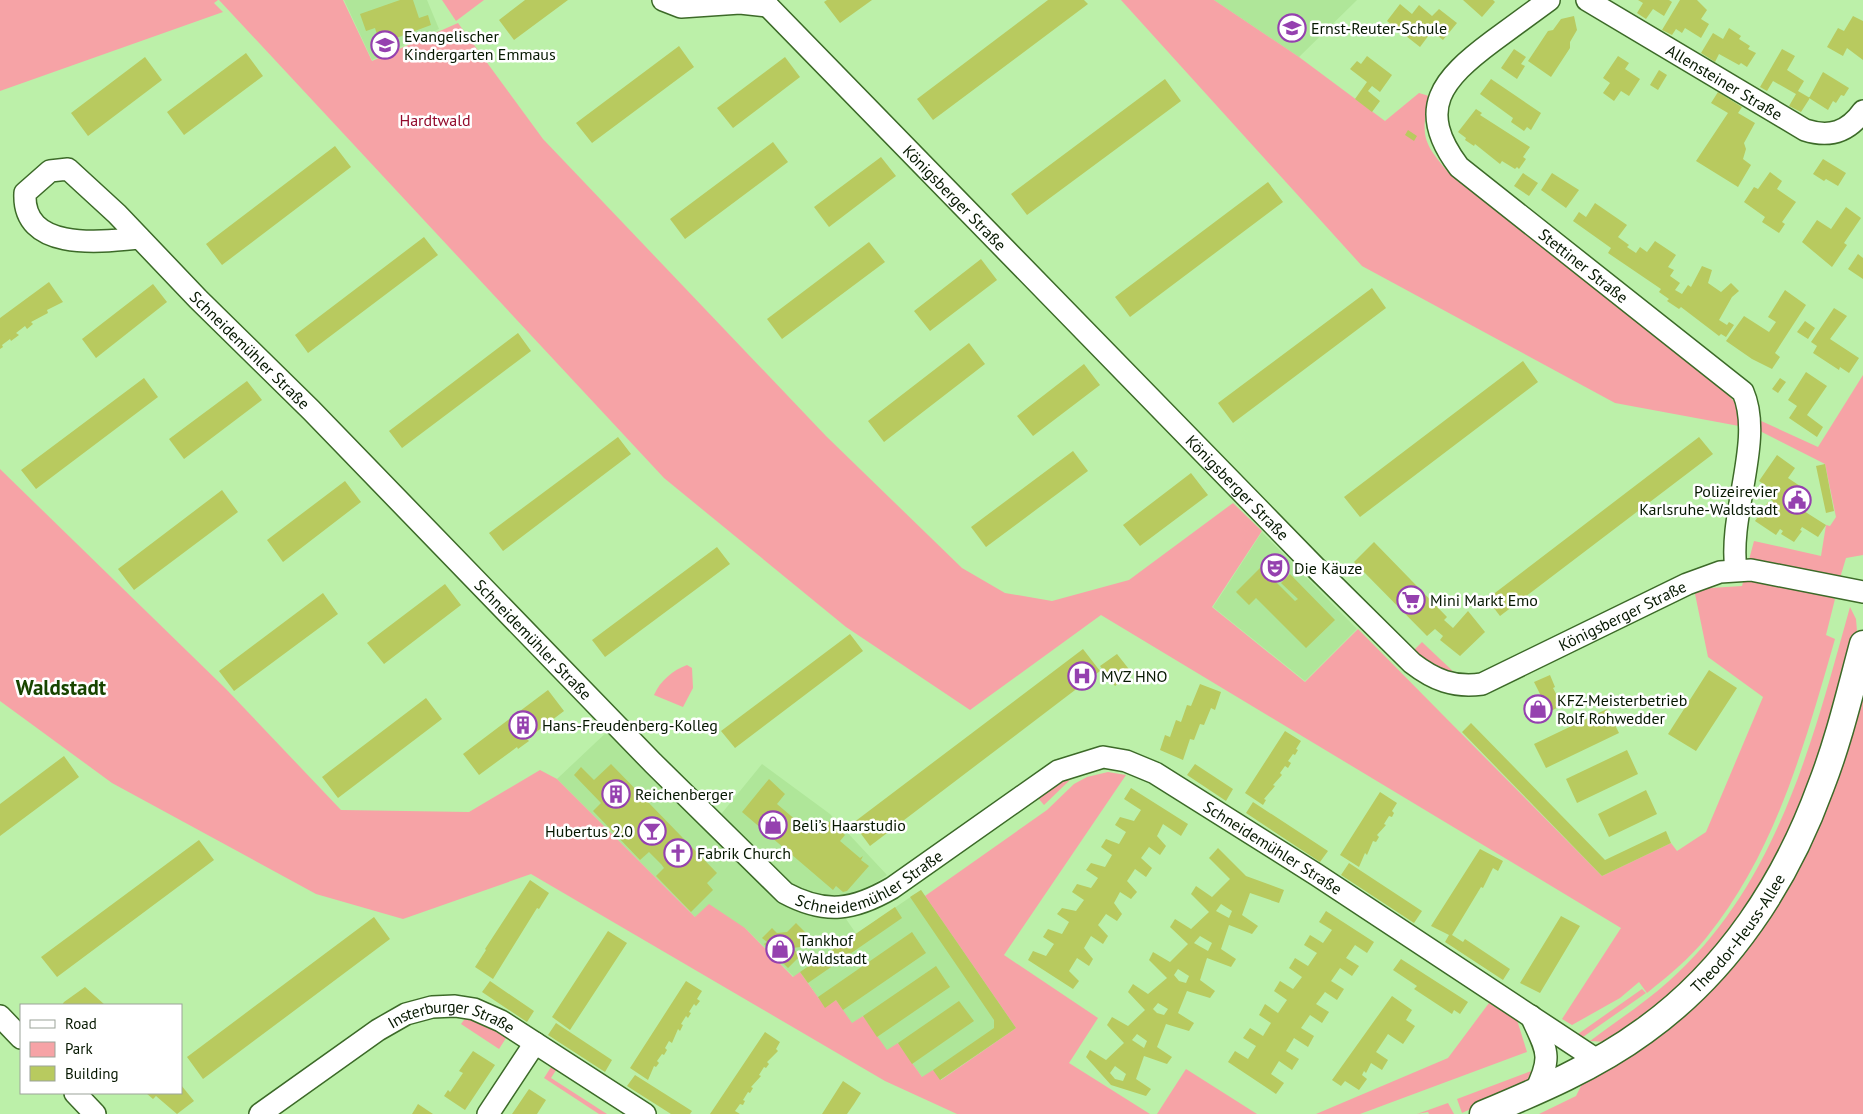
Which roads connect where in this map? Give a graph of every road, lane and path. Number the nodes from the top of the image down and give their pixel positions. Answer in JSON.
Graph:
{"nodes":[{"id":1,"x":663,"y":0,"type":"edge"},
{"id":2,"x":1548,"y":0,"type":"edge"},
{"id":3,"x":1587,"y":0,"type":"edge"},
{"id":4,"x":765,"y":3,"type":"edge"},
{"id":5,"x":1863,"y":111,"type":"edge"},
{"id":6,"x":140,"y":238,"type":"junction"},
{"id":7,"x":1736,"y":570,"type":"junction"},
{"id":8,"x":1863,"y":592,"type":"edge"},
{"id":9,"x":1863,"y":644,"type":"edge"},
{"id":10,"x":0,"y":1016,"type":"edge"},
{"id":11,"x":1531,"y":1016,"type":"junction"},
{"id":12,"x":20,"y":1037,"type":"edge"},
{"id":13,"x":535,"y":1043,"type":"junction"},
{"id":14,"x":1597,"y":1060,"type":"junction"},
{"id":15,"x":1535,"y":1092,"type":"junction"},
{"id":16,"x":76,"y":1094,"type":"edge"},
{"id":17,"x":95,"y":1114,"type":"edge"},
{"id":18,"x":260,"y":1114,"type":"edge"},
{"id":19,"x":488,"y":1114,"type":"edge"},
{"id":20,"x":645,"y":1114,"type":"edge"},
{"id":21,"x":1482,"y":1114,"type":"edge"}],
"edges":[{"from":1,"to":4,"type":"street","name":"Königsberger Straße"},
{"from":2,"to":7,"type":"street","name":"Stettiner Straße"},
{"from":3,"to":5,"type":"street","name":"Allensteiner Straße"},
{"from":4,"to":7,"type":"street","name":"Königsberger Straße"},
{"from":6,"to":6,"type":"street","name":"Schneidemühler Straße"},
{"from":6,"to":11,"type":"street","name":"Schneidemühler Straße"},
{"from":7,"to":8,"type":"street","name":"Königsberger Straße"},
{"from":9,"to":14,"type":"main road","name":"Theodor-Heuss-Allee"},
{"from":10,"to":12,"type":"street"},
{"from":11,"to":14,"type":"street","name":"Schneidemühler Straße"},
{"from":11,"to":15,"type":"street"},
{"from":13,"to":18,"type":"street","name":"Insterburger Straße"},
{"from":13,"to":19,"type":"street"},
{"from":13,"to":20,"type":"street","name":"Insterburger Straße"},
{"from":14,"to":15,"type":"main road","name":"Theodor-Heuss-Allee"},
{"from":15,"to":21,"type":"main road","name":"Theodor-Heuss-Allee"},
{"from":16,"to":17,"type":"street"}]}
